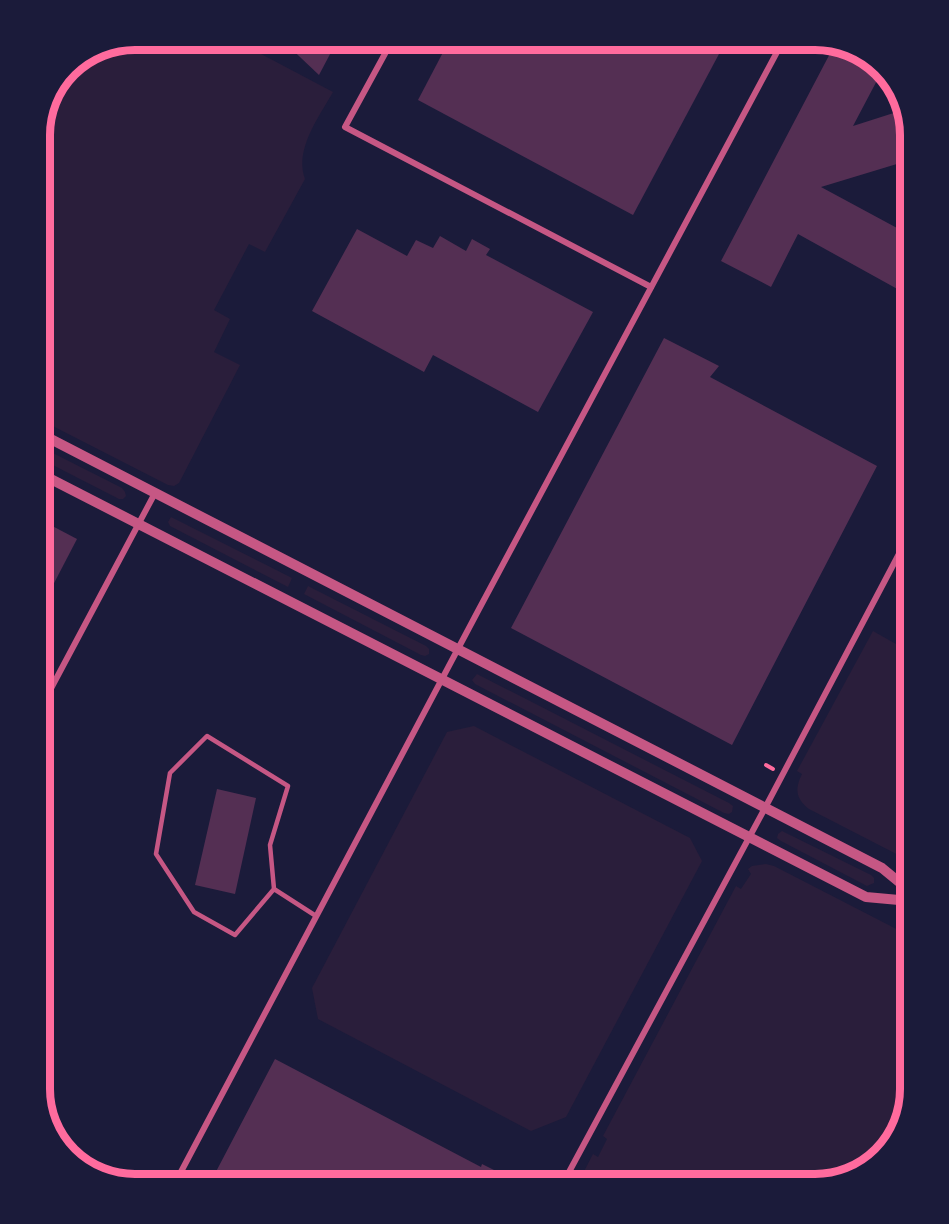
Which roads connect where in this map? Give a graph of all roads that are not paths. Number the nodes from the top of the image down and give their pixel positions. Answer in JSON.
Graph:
{"nodes":[{"id":1,"x":387,"y":49,"type":"edge"},
{"id":2,"x":778,"y":50,"type":"edge"},
{"id":3,"x":651,"y":287,"type":"junction"},
{"id":4,"x":50,"y":439,"type":"edge"},
{"id":5,"x":50,"y":478,"type":"edge"},
{"id":6,"x":155,"y":493,"type":"junction"},
{"id":7,"x":139,"y":524,"type":"junction"},
{"id":8,"x":900,"y":552,"type":"edge"},
{"id":9,"x":458,"y":650,"type":"junction"},
{"id":10,"x":442,"y":680,"type":"junction"},
{"id":11,"x":49,"y":692,"type":"edge"},
{"id":12,"x":765,"y":808,"type":"junction"},
{"id":13,"x":749,"y":837,"type":"junction"},
{"id":14,"x":900,"y":883,"type":"edge"},
{"id":15,"x":273,"y":889,"type":"junction"},
{"id":16,"x":900,"y":900,"type":"edge"},
{"id":17,"x":316,"y":916,"type":"junction"},
{"id":18,"x":180,"y":1174,"type":"edge"},
{"id":19,"x":568,"y":1174,"type":"edge"}],
"edges":[{"from":1,"to":3,"type":"street"},
{"from":2,"to":3,"type":"street"},
{"from":3,"to":9,"type":"street"},
{"from":4,"to":6,"type":"street"},
{"from":5,"to":7,"type":"street"},
{"from":6,"to":7,"type":"street"},
{"from":6,"to":9,"type":"street"},
{"from":7,"to":10,"type":"street"},
{"from":7,"to":11,"type":"street"},
{"from":8,"to":12,"type":"street"},
{"from":9,"to":10,"type":"street"},
{"from":9,"to":12,"type":"street"},
{"from":10,"to":13,"type":"street"},
{"from":10,"to":17,"type":"street"},
{"from":12,"to":13,"type":"street"},
{"from":12,"to":14,"type":"street"},
{"from":13,"to":16,"type":"street"},
{"from":13,"to":19,"type":"street"},
{"from":15,"to":15,"type":"lane"},
{"from":15,"to":17,"type":"lane"},
{"from":17,"to":18,"type":"street"}]}
